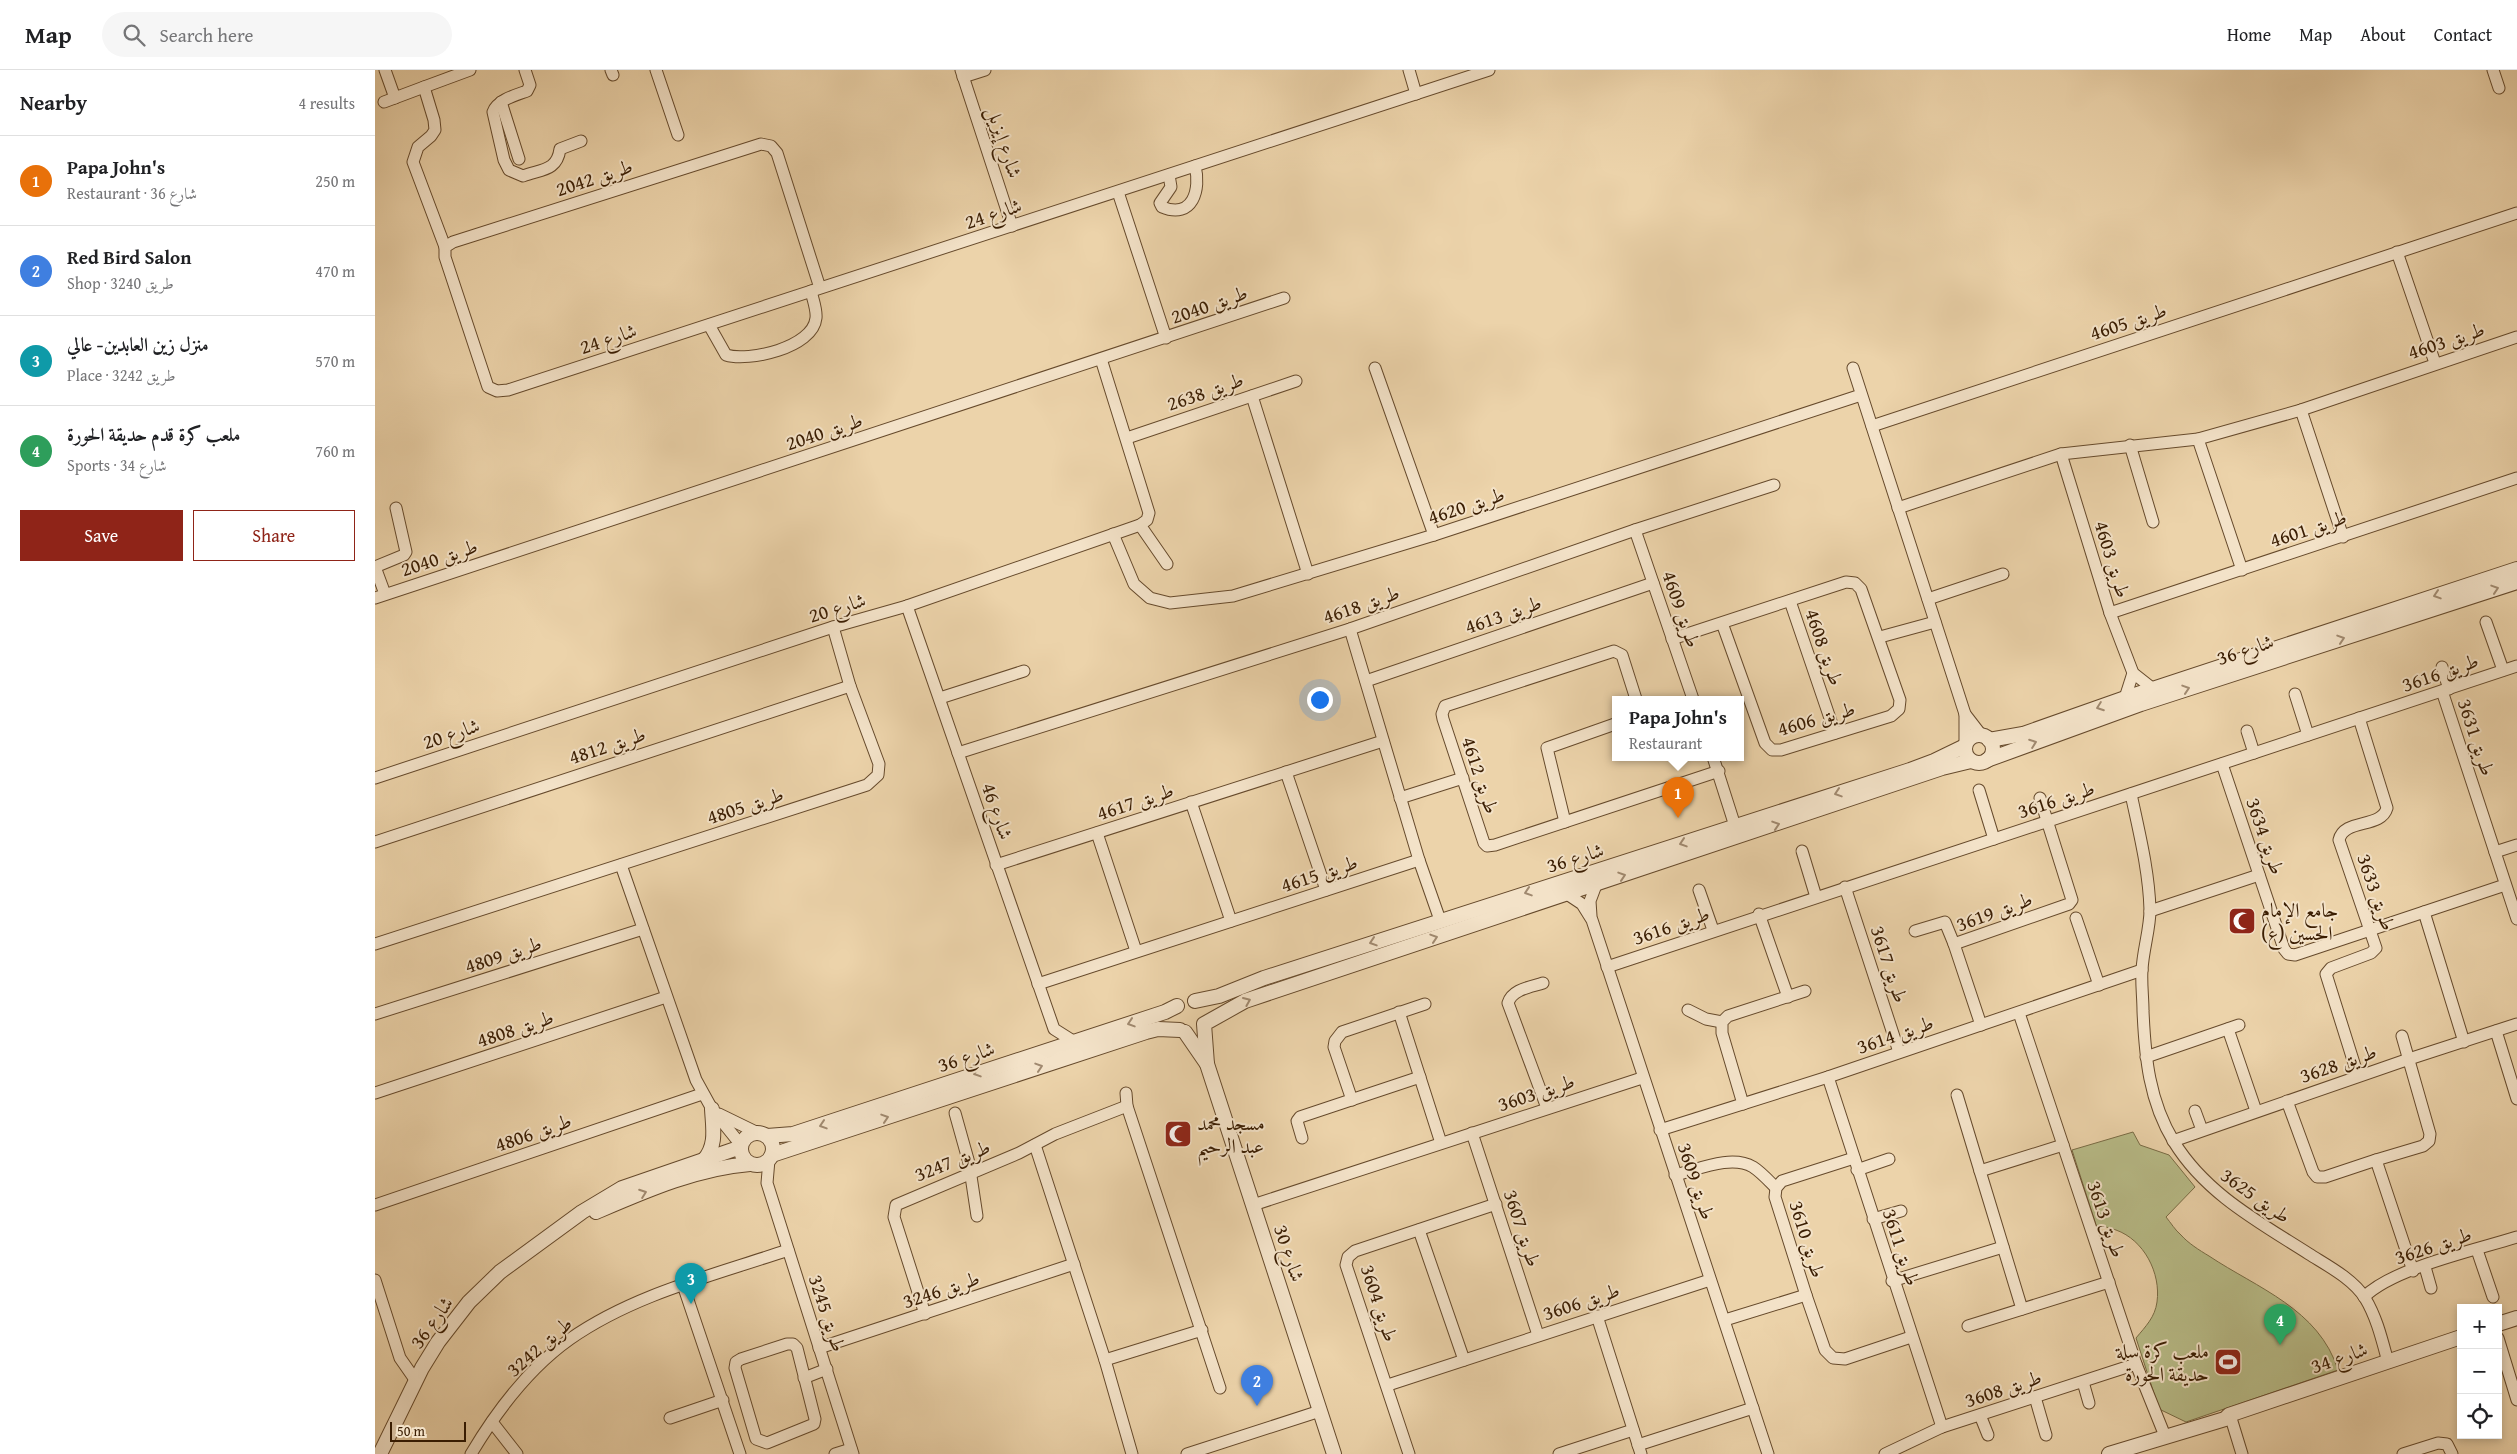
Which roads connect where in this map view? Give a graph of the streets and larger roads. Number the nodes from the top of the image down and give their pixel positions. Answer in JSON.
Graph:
{"nodes":[{"id":1,"x":385,"y":70,"type":"edge"},
{"id":2,"x":470,"y":70,"type":"edge"},
{"id":3,"x":525,"y":70,"type":"edge"},
{"id":4,"x":656,"y":70,"type":"edge"},
{"id":5,"x":985,"y":70,"type":"edge"},
{"id":6,"x":1409,"y":70,"type":"edge"},
{"id":7,"x":1489,"y":70,"type":"edge"},
{"id":8,"x":2493,"y":70,"type":"edge"},
{"id":9,"x":962,"y":74,"type":"edge"},
{"id":10,"x":424,"y":87,"type":"junction"},
{"id":11,"x":2499,"y":88,"type":"dead end"},
{"id":12,"x":1417,"y":94,"type":"junction"},
{"id":13,"x":501,"y":102,"type":"junction"},
{"id":14,"x":678,"y":135,"type":"dead end"},
{"id":15,"x":581,"y":141,"type":"dead end"},
{"id":16,"x":519,"y":159,"type":"dead end"},
{"id":17,"x":1195,"y":166,"type":"junction"},
{"id":18,"x":1169,"y":175,"type":"junction"},
{"id":19,"x":1118,"y":192,"type":"junction"},
{"id":20,"x":2517,"y":213,"type":"edge"},
{"id":21,"x":1012,"y":226,"type":"junction"},
{"id":22,"x":445,"y":247,"type":"junction"},
{"id":23,"x":2397,"y":252,"type":"junction"},
{"id":24,"x":815,"y":290,"type":"junction"},
{"id":25,"x":1284,"y":298,"type":"dead end"},
{"id":26,"x":709,"y":325,"type":"junction"},
{"id":27,"x":2517,"y":337,"type":"edge"},
{"id":28,"x":1165,"y":338,"type":"junction"},
{"id":29,"x":1101,"y":359,"type":"junction"},
{"id":30,"x":2435,"y":363,"type":"junction"},
{"id":31,"x":1375,"y":368,"type":"dead end"},
{"id":32,"x":1853,"y":368,"type":"dead end"},
{"id":33,"x":1296,"y":381,"type":"dead end"},
{"id":34,"x":1861,"y":395,"type":"junction"},
{"id":35,"x":1252,"y":396,"type":"junction"},
{"id":36,"x":2301,"y":410,"type":"junction"},
{"id":37,"x":1872,"y":426,"type":"junction"},
{"id":38,"x":1127,"y":438,"type":"junction"},
{"id":39,"x":2198,"y":439,"type":"junction"},
{"id":40,"x":2130,"y":445,"type":"junction"},
{"id":41,"x":2061,"y":454,"type":"junction"},
{"id":42,"x":2517,"y":478,"type":"edge"},
{"id":43,"x":1774,"y":485,"type":"dead end"},
{"id":44,"x":396,"y":508,"type":"dead end"},
{"id":45,"x":1898,"y":508,"type":"junction"},
{"id":46,"x":2153,"y":522,"type":"dead end"},
{"id":47,"x":1140,"y":525,"type":"junction"},
{"id":48,"x":1635,"y":530,"type":"junction"},
{"id":49,"x":1113,"y":534,"type":"junction"},
{"id":50,"x":1434,"y":535,"type":"junction"},
{"id":51,"x":2343,"y":537,"type":"junction"},
{"id":52,"x":1167,"y":564,"type":"dead end"},
{"id":53,"x":375,"y":567,"type":"edge"},
{"id":54,"x":2517,"y":569,"type":"edge"},
{"id":55,"x":2242,"y":570,"type":"junction"},
{"id":56,"x":1308,"y":574,"type":"junction"},
{"id":57,"x":2003,"y":574,"type":"dead end"},
{"id":58,"x":2517,"y":582,"type":"edge"},
{"id":59,"x":1653,"y":583,"type":"junction"},
{"id":60,"x":380,"y":596,"type":"edge"},
{"id":61,"x":1928,"y":600,"type":"junction"},
{"id":62,"x":1790,"y":601,"type":"junction"},
{"id":63,"x":907,"y":606,"type":"junction"},
{"id":64,"x":2110,"y":613,"type":"junction"},
{"id":65,"x":1722,"y":622,"type":"junction"},
{"id":66,"x":1935,"y":622,"type":"junction"},
{"id":67,"x":2486,"y":622,"type":"dead end"},
{"id":68,"x":833,"y":627,"type":"junction"},
{"id":69,"x":1350,"y":629,"type":"junction"},
{"id":70,"x":1880,"y":637,"type":"junction"},
{"id":71,"x":1672,"y":639,"type":"junction"},
{"id":72,"x":2517,"y":666,"type":"edge"},
{"id":73,"x":2442,"y":668,"type":"dead end"},
{"id":74,"x":2503,"y":670,"type":"junction"},
{"id":75,"x":1024,"y":671,"type":"dead end"},
{"id":76,"x":2133,"y":673,"type":"junction"},
{"id":77,"x":1365,"y":681,"type":"junction"},
{"id":78,"x":850,"y":686,"type":"junction"},
{"id":79,"x":2152,"y":688,"type":"junction"},
{"id":80,"x":2446,"y":690,"type":"junction"},
{"id":81,"x":2295,"y":694,"type":"dead end"},
{"id":82,"x":1635,"y":696,"type":"edge"},
{"id":83,"x":1692,"y":696,"type":"edge"},
{"id":84,"x":940,"y":698,"type":"junction"},
{"id":85,"x":2125,"y":698,"type":"junction"},
{"id":86,"x":1965,"y":714,"type":"junction"},
{"id":87,"x":2359,"y":718,"type":"junction"},
{"id":88,"x":1612,"y":725,"type":"edge"},
{"id":89,"x":2247,"y":731,"type":"dead end"},
{"id":90,"x":1835,"y":733,"type":"junction"},
{"id":91,"x":2308,"y":735,"type":"junction"},
{"id":92,"x":1986,"y":738,"type":"junction"},
{"id":93,"x":1383,"y":741,"type":"junction"},
{"id":94,"x":1965,"y":746,"type":"junction"},
{"id":95,"x":958,"y":753,"type":"junction"},
{"id":96,"x":2255,"y":753,"type":"junction"},
{"id":97,"x":1987,"y":760,"type":"junction"},
{"id":98,"x":1715,"y":761,"type":"edge"},
{"id":99,"x":1971,"y":761,"type":"junction"},
{"id":100,"x":2222,"y":764,"type":"junction"},
{"id":101,"x":1719,"y":771,"type":"junction"},
{"id":102,"x":1286,"y":772,"type":"junction"},
{"id":103,"x":375,"y":778,"type":"edge"},
{"id":104,"x":1463,"y":778,"type":"junction"},
{"id":105,"x":1979,"y":790,"type":"dead end"},
{"id":106,"x":2131,"y":794,"type":"junction"},
{"id":107,"x":1400,"y":798,"type":"junction"},
{"id":108,"x":2040,"y":798,"type":"dead end"},
{"id":109,"x":1191,"y":802,"type":"junction"},
{"id":110,"x":1565,"y":822,"type":"junction"},
{"id":111,"x":2047,"y":822,"type":"junction"},
{"id":112,"x":1735,"y":826,"type":"junction"},
{"id":113,"x":1097,"y":833,"type":"junction"},
{"id":114,"x":1993,"y":839,"type":"junction"},
{"id":115,"x":375,"y":842,"type":"edge"},
{"id":116,"x":2517,"y":845,"type":"edge"},
{"id":117,"x":1802,"y":851,"type":"dead end"},
{"id":118,"x":2495,"y":852,"type":"junction"},
{"id":119,"x":1419,"y":860,"type":"junction"},
{"id":120,"x":621,"y":865,"type":"junction"},
{"id":121,"x":996,"y":865,"type":"junction"},
{"id":122,"x":2259,"y":875,"type":"junction"},
{"id":123,"x":1596,"y":885,"type":"junction"},
{"id":124,"x":2505,"y":885,"type":"junction"},
{"id":125,"x":1845,"y":887,"type":"junction"},
{"id":126,"x":1325,"y":890,"type":"junction"},
{"id":127,"x":1699,"y":890,"type":"dead end"},
{"id":128,"x":1567,"y":894,"type":"junction"},
{"id":129,"x":1816,"y":897,"type":"junction"},
{"id":130,"x":2150,"y":911,"type":"junction"},
{"id":131,"x":2424,"y":912,"type":"junction"},
{"id":132,"x":1759,"y":914,"type":"junction"},
{"id":133,"x":2076,"y":918,"type":"dead end"},
{"id":134,"x":1440,"y":920,"type":"junction"},
{"id":135,"x":1592,"y":920,"type":"junction"},
{"id":136,"x":2517,"y":920,"type":"edge"},
{"id":137,"x":1231,"y":921,"type":"junction"},
{"id":138,"x":643,"y":929,"type":"junction"},
{"id":139,"x":1713,"y":930,"type":"junction"},
{"id":140,"x":2371,"y":930,"type":"junction"},
{"id":141,"x":1915,"y":931,"type":"dead end"},
{"id":142,"x":375,"y":944,"type":"edge"},
{"id":143,"x":1955,"y":944,"type":"junction"},
{"id":144,"x":1136,"y":951,"type":"junction"},
{"id":145,"x":1607,"y":966,"type":"junction"},
{"id":146,"x":2142,"y":970,"type":"junction"},
{"id":147,"x":1543,"y":983,"type":"dead end"},
{"id":148,"x":1038,"y":984,"type":"junction"},
{"id":149,"x":2099,"y":985,"type":"junction"},
{"id":150,"x":1805,"y":991,"type":"dead end"},
{"id":151,"x":666,"y":997,"type":"junction"},
{"id":152,"x":1788,"y":997,"type":"junction"},
{"id":153,"x":1195,"y":1001,"type":"junction"},
{"id":154,"x":1425,"y":1004,"type":"dead end"},
{"id":155,"x":1177,"y":1006,"type":"junction"},
{"id":156,"x":1688,"y":1010,"type":"dead end"},
{"id":157,"x":1399,"y":1012,"type":"junction"},
{"id":158,"x":2019,"y":1013,"type":"junction"},
{"id":159,"x":375,"y":1014,"type":"edge"},
{"id":160,"x":1722,"y":1022,"type":"junction"},
{"id":161,"x":1204,"y":1024,"type":"junction"},
{"id":162,"x":2517,"y":1024,"type":"edge"},
{"id":163,"x":1981,"y":1025,"type":"junction"},
{"id":164,"x":1054,"y":1029,"type":"junction"},
{"id":165,"x":1183,"y":1031,"type":"junction"},
{"id":166,"x":2496,"y":1032,"type":"junction"},
{"id":167,"x":2401,"y":1036,"type":"dead end"},
{"id":168,"x":1073,"y":1041,"type":"junction"},
{"id":169,"x":2464,"y":1042,"type":"junction"},
{"id":170,"x":1047,"y":1050,"type":"junction"},
{"id":171,"x":1899,"y":1052,"type":"junction"},
{"id":172,"x":2146,"y":1057,"type":"junction"},
{"id":173,"x":2409,"y":1059,"type":"junction"},
{"id":174,"x":1207,"y":1064,"type":"junction"},
{"id":175,"x":2358,"y":1076,"type":"junction"},
{"id":176,"x":1420,"y":1077,"type":"junction"},
{"id":177,"x":1828,"y":1077,"type":"junction"},
{"id":178,"x":1642,"y":1078,"type":"junction"},
{"id":179,"x":1126,"y":1093,"type":"dead end"},
{"id":180,"x":375,"y":1094,"type":"edge"},
{"id":181,"x":702,"y":1094,"type":"junction"},
{"id":182,"x":1957,"y":1095,"type":"dead end"},
{"id":183,"x":2517,"y":1099,"type":"edge"},
{"id":184,"x":1352,"y":1100,"type":"junction"},
{"id":185,"x":2287,"y":1101,"type":"junction"},
{"id":186,"x":1743,"y":1104,"type":"junction"},
{"id":187,"x":1127,"y":1106,"type":"junction"},
{"id":188,"x":1547,"y":1108,"type":"junction"},
{"id":189,"x":712,"y":1109,"type":"junction"},
{"id":190,"x":2195,"y":1110,"type":"dead end"},
{"id":191,"x":2256,"y":1111,"type":"junction"},
{"id":192,"x":955,"y":1113,"type":"dead end"},
{"id":193,"x":1660,"y":1130,"type":"junction"},
{"id":194,"x":2202,"y":1130,"type":"junction"},
{"id":195,"x":1472,"y":1133,"type":"junction"},
{"id":196,"x":763,"y":1135,"type":"junction"},
{"id":197,"x":1302,"y":1138,"type":"dead end"},
{"id":198,"x":2173,"y":1141,"type":"junction"},
{"id":199,"x":1441,"y":1143,"type":"junction"},
{"id":200,"x":1035,"y":1145,"type":"junction"},
{"id":201,"x":2063,"y":1145,"type":"junction"},
{"id":202,"x":741,"y":1146,"type":"junction"},
{"id":203,"x":770,"y":1157,"type":"junction"},
{"id":204,"x":1854,"y":1158,"type":"junction"},
{"id":205,"x":704,"y":1160,"type":"junction"},
{"id":206,"x":1889,"y":1160,"type":"dead end"},
{"id":207,"x":2376,"y":1160,"type":"junction"},
{"id":208,"x":752,"y":1164,"type":"junction"},
{"id":209,"x":1857,"y":1170,"type":"junction"},
{"id":210,"x":1980,"y":1171,"type":"junction"},
{"id":211,"x":969,"y":1173,"type":"junction"},
{"id":212,"x":1675,"y":1175,"type":"junction"},
{"id":213,"x":767,"y":1183,"type":"junction"},
{"id":214,"x":1776,"y":1188,"type":"junction"},
{"id":215,"x":1496,"y":1204,"type":"junction"},
{"id":216,"x":375,"y":1205,"type":"edge"},
{"id":217,"x":1253,"y":1205,"type":"junction"},
{"id":218,"x":1901,"y":1211,"type":"dead end"},
{"id":219,"x":977,"y":1216,"type":"dead end"},
{"id":220,"x":1873,"y":1219,"type":"junction"},
{"id":221,"x":1419,"y":1230,"type":"junction"},
{"id":222,"x":2517,"y":1237,"type":"edge"},
{"id":223,"x":536,"y":1244,"type":"junction"},
{"id":224,"x":2003,"y":1246,"type":"junction"},
{"id":225,"x":788,"y":1250,"type":"junction"},
{"id":226,"x":2477,"y":1250,"type":"junction"},
{"id":227,"x":1074,"y":1264,"type":"junction"},
{"id":228,"x":2425,"y":1267,"type":"junction"},
{"id":229,"x":2413,"y":1270,"type":"junction"},
{"id":230,"x":375,"y":1280,"type":"edge"},
{"id":231,"x":1710,"y":1280,"type":"junction"},
{"id":232,"x":1892,"y":1281,"type":"junction"},
{"id":233,"x":2109,"y":1282,"type":"junction"},
{"id":234,"x":683,"y":1285,"type":"junction"},
{"id":235,"x":2431,"y":1288,"type":"dead end"},
{"id":236,"x":1806,"y":1295,"type":"junction"},
{"id":237,"x":2365,"y":1297,"type":"junction"},
{"id":238,"x":2493,"y":1297,"type":"dead end"},
{"id":239,"x":378,"y":1300,"type":"edge"},
{"id":240,"x":2022,"y":1309,"type":"junction"},
{"id":241,"x":925,"y":1314,"type":"junction"},
{"id":242,"x":1597,"y":1316,"type":"junction"},
{"id":243,"x":2517,"y":1318,"type":"edge"},
{"id":244,"x":1725,"y":1320,"type":"junction"},
{"id":245,"x":2502,"y":1323,"type":"edge"},
{"id":246,"x":1967,"y":1326,"type":"dead end"},
{"id":247,"x":1202,"y":1330,"type":"junction"},
{"id":248,"x":1538,"y":1335,"type":"junction"},
{"id":249,"x":1911,"y":1337,"type":"junction"},
{"id":250,"x":2457,"y":1338,"type":"edge"},
{"id":251,"x":819,"y":1348,"type":"junction"},
{"id":252,"x":2501,"y":1349,"type":"edge"},
{"id":253,"x":1105,"y":1360,"type":"junction"},
{"id":254,"x":1464,"y":1360,"type":"junction"},
{"id":255,"x":2388,"y":1362,"type":"junction"},
{"id":256,"x":2136,"y":1364,"type":"junction"},
{"id":257,"x":827,"y":1369,"type":"junction"},
{"id":258,"x":803,"y":1378,"type":"junction"},
{"id":259,"x":416,"y":1381,"type":"junction"},
{"id":260,"x":2083,"y":1382,"type":"junction"},
{"id":261,"x":1388,"y":1385,"type":"junction"},
{"id":262,"x":1220,"y":1388,"type":"dead end"},
{"id":263,"x":2035,"y":1398,"type":"junction"},
{"id":264,"x":723,"y":1400,"type":"junction"},
{"id":265,"x":2517,"y":1400,"type":"edge"},
{"id":266,"x":2089,"y":1402,"type":"dead end"},
{"id":267,"x":1753,"y":1408,"type":"junction"},
{"id":268,"x":1320,"y":1411,"type":"junction"},
{"id":269,"x":1981,"y":1415,"type":"junction"},
{"id":270,"x":2230,"y":1415,"type":"junction"},
{"id":271,"x":670,"y":1418,"type":"dead end"},
{"id":272,"x":492,"y":1422,"type":"junction"},
{"id":273,"x":1942,"y":1427,"type":"junction"},
{"id":274,"x":1633,"y":1430,"type":"junction"},
{"id":275,"x":1988,"y":1435,"type":"dead end"},
{"id":276,"x":2046,"y":1435,"type":"dead end"},
{"id":277,"x":2165,"y":1436,"type":"junction"},
{"id":278,"x":381,"y":1450,"type":"edge"},
{"id":279,"x":1640,"y":1450,"type":"edge"},
{"id":280,"x":852,"y":1451,"type":"edge"},
{"id":281,"x":471,"y":1454,"type":"edge"},
{"id":282,"x":517,"y":1454,"type":"edge"},
{"id":283,"x":740,"y":1454,"type":"edge"},
{"id":284,"x":835,"y":1454,"type":"edge"},
{"id":285,"x":1132,"y":1454,"type":"edge"},
{"id":286,"x":1187,"y":1454,"type":"edge"},
{"id":287,"x":1334,"y":1454,"type":"edge"},
{"id":288,"x":1409,"y":1454,"type":"edge"},
{"id":289,"x":1559,"y":1454,"type":"edge"},
{"id":290,"x":1768,"y":1454,"type":"edge"},
{"id":291,"x":1885,"y":1454,"type":"edge"},
{"id":292,"x":2109,"y":1454,"type":"edge"},
{"id":293,"x":2242,"y":1454,"type":"edge"},
{"id":294,"x":2403,"y":1454,"type":"edge"},
{"id":295,"x":2452,"y":1454,"type":"edge"}],
"edges":[{"from":1,"to":10,"type":"street"},
{"from":2,"to":10,"type":"street"},
{"from":3,"to":13,"type":"street"},
{"from":4,"to":14,"type":"street"},
{"from":5,"to":9,"type":"street"},
{"from":6,"to":12,"type":"street"},
{"from":7,"to":12,"type":"street","name":"شارع 24"},
{"from":8,"to":11,"type":"street"},
{"from":9,"to":21,"type":"street","name":"شارع إيزيل"},
{"from":10,"to":22,"type":"street"},
{"from":12,"to":17,"type":"street","name":"شارع 24"},
{"from":13,"to":15,"type":"street"},
{"from":13,"to":16,"type":"street"},
{"from":17,"to":18,"type":"street","name":"شارع 24"},
{"from":17,"to":18,"type":"street"},
{"from":18,"to":19,"type":"street","name":"شارع 24"},
{"from":19,"to":21,"type":"street","name":"شارع 24"},
{"from":19,"to":28,"type":"street"},
{"from":20,"to":23,"type":"street","name":"طريق 4605"},
{"from":21,"to":24,"type":"street","name":"شارع 24"},
{"from":22,"to":24,"type":"street","name":"طريق 2042"},
{"from":22,"to":26,"type":"street","name":"شارع 24"},
{"from":23,"to":30,"type":"street"},
{"from":23,"to":37,"type":"street","name":"طريق 4605"},
{"from":24,"to":26,"type":"street","name":"شارع 24"},
{"from":24,"to":26,"type":"street","name":"طريق 2042"},
{"from":25,"to":28,"type":"street","name":"طريق 2040"},
{"from":27,"to":30,"type":"street","name":"طريق 4603"},
{"from":28,"to":29,"type":"street","name":"طريق 2040"},
{"from":29,"to":38,"type":"street"},
{"from":29,"to":60,"type":"street","name":"طريق 2040"},
{"from":30,"to":36,"type":"street","name":"طريق 4603"},
{"from":31,"to":50,"type":"street"},
{"from":32,"to":34,"type":"street"},
{"from":33,"to":35,"type":"street","name":"طريق 2638"},
{"from":34,"to":37,"type":"street"},
{"from":34,"to":50,"type":"street","name":"طريق 4620"},
{"from":35,"to":38,"type":"street","name":"طريق 2638"},
{"from":35,"to":56,"type":"street"},
{"from":36,"to":39,"type":"street","name":"طريق 4603"},
{"from":36,"to":51,"type":"street"},
{"from":37,"to":45,"type":"street"},
{"from":38,"to":47,"type":"street"},
{"from":39,"to":40,"type":"street","name":"طريق 4603"},
{"from":39,"to":55,"type":"street"},
{"from":40,"to":41,"type":"street","name":"طريق 4603"},
{"from":40,"to":46,"type":"street"},
{"from":41,"to":45,"type":"street","name":"طريق 4603"},
{"from":41,"to":64,"type":"street","name":"طريق 4603"},
{"from":42,"to":51,"type":"street","name":"طريق 4601"},
{"from":43,"to":48,"type":"street","name":"طريق 4618"},
{"from":44,"to":53,"type":"street"},
{"from":45,"to":61,"type":"street"},
{"from":47,"to":49,"type":"street","name":"شارع 20"},
{"from":47,"to":52,"type":"street"},
{"from":48,"to":59,"type":"street","name":"طريق 4609"},
{"from":48,"to":69,"type":"street","name":"طريق 4618"},
{"from":49,"to":56,"type":"street","name":"طريق 4620"},
{"from":49,"to":63,"type":"street","name":"شارع 20"},
{"from":50,"to":56,"type":"street","name":"طريق 4620"},
{"from":51,"to":55,"type":"street","name":"طريق 4601"},
{"from":53,"to":60,"type":"street"},
{"from":54,"to":79,"type":"street","name":"شارع 36","one_way":true},
{"from":55,"to":64,"type":"street","name":"طريق 4601"},
{"from":57,"to":61,"type":"street"},
{"from":97,"to":58,"type":"street","name":"شارع 36","one_way":true},
{"from":59,"to":71,"type":"street","name":"طريق 4609"},
{"from":59,"to":77,"type":"street","name":"طريق 4613"},
{"from":61,"to":66,"type":"street"},
{"from":62,"to":65,"type":"street","name":"طريق 4606"},
{"from":62,"to":70,"type":"street","name":"طريق 4606"},
{"from":62,"to":90,"type":"street","name":"طريق 4608"},
{"from":63,"to":68,"type":"street","name":"شارع 20"},
{"from":63,"to":84,"type":"street","name":"شارع 46"},
{"from":64,"to":76,"type":"street","name":"طريق 4603"},
{"from":65,"to":71,"type":"street","name":"طريق 4606"},
{"from":65,"to":90,"type":"street","name":"طريق 4606"},
{"from":66,"to":70,"type":"street"},
{"from":66,"to":86,"type":"street"},
{"from":67,"to":74,"type":"street"},
{"from":68,"to":78,"type":"street"},
{"from":68,"to":103,"type":"street","name":"شارع 20"},
{"from":69,"to":77,"type":"street"},
{"from":69,"to":95,"type":"street","name":"طريق 4618"},
{"from":70,"to":90,"type":"street","name":"طريق 4606"},
{"from":71,"to":83,"type":"street","name":"طريق 4609"},
{"from":72,"to":74,"type":"street","name":"طريق 3616"},
{"from":73,"to":80,"type":"street","name":"طريق 3631"},
{"from":74,"to":80,"type":"street","name":"طريق 3616"},
{"from":75,"to":84,"type":"street"},
{"from":76,"to":79,"type":"street"},
{"from":76,"to":85,"type":"street"},
{"from":77,"to":93,"type":"street"},
{"from":78,"to":115,"type":"street","name":"طريق 4812"},
{"from":78,"to":120,"type":"street","name":"طريق 4805"},
{"from":79,"to":85,"type":"street","name":"شارع 36"},
{"from":80,"to":87,"type":"street","name":"طريق 3616"},
{"from":80,"to":118,"type":"street","name":"طريق 3631"},
{"from":81,"to":91,"type":"street"},
{"from":82,"to":104,"type":"street","name":"طريق 4612"},
{"from":84,"to":95,"type":"street","name":"شارع 46"},
{"from":85,"to":92,"type":"street","name":"شارع 36","one_way":true},
{"from":86,"to":92,"type":"street"},
{"from":86,"to":94,"type":"street"},
{"from":87,"to":91,"type":"street","name":"طريق 3616"},
{"from":87,"to":140,"type":"street","name":"طريق 3633"},
{"from":88,"to":110,"type":"street"},
{"from":89,"to":96,"type":"street"},
{"from":91,"to":96,"type":"street","name":"طريق 3616"},
{"from":92,"to":94,"type":"street"},
{"from":92,"to":97,"type":"street"},
{"from":93,"to":102,"type":"street","name":"طريق 4617"},
{"from":93,"to":107,"type":"street"},
{"from":94,"to":99,"type":"street"},
{"from":94,"to":112,"type":"street","name":"شارع 36","one_way":true},
{"from":95,"to":121,"type":"street","name":"شارع 46"},
{"from":96,"to":100,"type":"street","name":"طريق 3616"},
{"from":97,"to":99,"type":"street"},
{"from":98,"to":101,"type":"street"},
{"from":123,"to":99,"type":"street","name":"شارع 36","one_way":true},
{"from":100,"to":106,"type":"street","name":"طريق 3616"},
{"from":100,"to":122,"type":"street","name":"طريق 3634"},
{"from":101,"to":110,"type":"street","name":"طريق 4612"},
{"from":101,"to":112,"type":"street"},
{"from":102,"to":109,"type":"street","name":"طريق 4617"},
{"from":102,"to":126,"type":"street"},
{"from":104,"to":107,"type":"street"},
{"from":104,"to":110,"type":"street","name":"طريق 4612"},
{"from":105,"to":114,"type":"street"},
{"from":106,"to":111,"type":"street","name":"طريق 3616"},
{"from":106,"to":130,"type":"street","name":"طريق 3625"},
{"from":107,"to":119,"type":"street"},
{"from":108,"to":111,"type":"street"},
{"from":109,"to":113,"type":"street","name":"طريق 4617"},
{"from":109,"to":137,"type":"street"},
{"from":111,"to":114,"type":"street","name":"طريق 3616"},
{"from":111,"to":143,"type":"street","name":"طريق 3619"},
{"from":112,"to":134,"type":"street","name":"شارع 36","one_way":true},
{"from":113,"to":121,"type":"street","name":"طريق 4617"},
{"from":113,"to":144,"type":"street"},
{"from":114,"to":125,"type":"street","name":"طريق 3616"},
{"from":116,"to":118,"type":"street"},
{"from":117,"to":129,"type":"street"},
{"from":118,"to":124,"type":"street","name":"طريق 3631"},
{"from":119,"to":126,"type":"street","name":"طريق 4615"},
{"from":119,"to":134,"type":"street"},
{"from":120,"to":138,"type":"street"},
{"from":120,"to":142,"type":"street","name":"طريق 4805"},
{"from":121,"to":148,"type":"street","name":"شارع 46"},
{"from":122,"to":130,"type":"street"},
{"from":122,"to":140,"type":"street","name":"طريق 3634"},
{"from":123,"to":128,"type":"street","name":"شارع 36"},
{"from":123,"to":135,"type":"street","name":"طريق 3609"},
{"from":124,"to":131,"type":"street","name":"طريق 3634"},
{"from":124,"to":136,"type":"street","name":"طريق 3631"},
{"from":125,"to":129,"type":"street","name":"طريق 3616"},
{"from":125,"to":171,"type":"street","name":"طريق 3617"},
{"from":126,"to":137,"type":"street","name":"طريق 4615"},
{"from":127,"to":139,"type":"street"},
{"from":128,"to":135,"type":"street","name":"طريق 3609"},
{"from":161,"to":128,"type":"street","name":"شارع 36","one_way":true},
{"from":129,"to":132,"type":"street","name":"طريق 3616"},
{"from":130,"to":146,"type":"street","name":"طريق 3625"},
{"from":131,"to":140,"type":"street","name":"طريق 3634"},
{"from":131,"to":169,"type":"street"},
{"from":132,"to":139,"type":"street","name":"طريق 3616"},
{"from":132,"to":152,"type":"street"},
{"from":133,"to":149,"type":"street"},
{"from":134,"to":153,"type":"street","name":"شارع 36","one_way":true},
{"from":135,"to":145,"type":"street","name":"طريق 3609"},
{"from":137,"to":144,"type":"street","name":"طريق 4615"},
{"from":138,"to":151,"type":"street"},
{"from":138,"to":159,"type":"street","name":"طريق 4809"},
{"from":139,"to":145,"type":"street","name":"طريق 3616"},
{"from":140,"to":175,"type":"street","name":"طريق 3633"},
{"from":141,"to":143,"type":"street"},
{"from":143,"to":163,"type":"street","name":"طريق 3619"},
{"from":144,"to":148,"type":"street","name":"طريق 4615"},
{"from":145,"to":178,"type":"street","name":"طريق 3609"},
{"from":146,"to":149,"type":"street","name":"طريق 3614"},
{"from":146,"to":172,"type":"street","name":"طريق 3625"},
{"from":147,"to":188,"type":"street"},
{"from":148,"to":164,"type":"street","name":"شارع 46"},
{"from":149,"to":158,"type":"street","name":"طريق 3614"},
{"from":150,"to":152,"type":"street"},
{"from":151,"to":180,"type":"street","name":"طريق 4808"},
{"from":151,"to":181,"type":"street"},
{"from":152,"to":160,"type":"street"},
{"from":153,"to":155,"type":"street"},
{"from":153,"to":161,"type":"street"},
{"from":154,"to":157,"type":"street"},
{"from":155,"to":165,"type":"street"},
{"from":155,"to":168,"type":"street","name":"شارع 36","one_way":true},
{"from":156,"to":160,"type":"street"},
{"from":157,"to":176,"type":"street"},
{"from":157,"to":184,"type":"street"},
{"from":158,"to":163,"type":"street","name":"طريق 3614"},
{"from":158,"to":201,"type":"street","name":"طريق 3613"},
{"from":160,"to":186,"type":"street"},
{"from":161,"to":165,"type":"street"},
{"from":161,"to":174,"type":"street","name":"شارع 30"},
{"from":162,"to":166,"type":"street","name":"طريق 3628"},
{"from":163,"to":171,"type":"street","name":"طريق 3614"},
{"from":164,"to":168,"type":"street"},
{"from":164,"to":170,"type":"street"},
{"from":165,"to":174,"type":"street","name":"شارع 30"},
{"from":203,"to":165,"type":"street","name":"شارع 36","one_way":true},
{"from":166,"to":169,"type":"street","name":"طريق 3628"},
{"from":166,"to":183,"type":"street"},
{"from":167,"to":173,"type":"street"},
{"from":168,"to":170,"type":"street","name":"شارع 36"},
{"from":169,"to":173,"type":"street","name":"طريق 3628"},
{"from":170,"to":196,"type":"street","name":"شارع 36","one_way":true},
{"from":171,"to":177,"type":"street","name":"طريق 3614"},
{"from":172,"to":191,"type":"street"},
{"from":172,"to":198,"type":"street","name":"طريق 3625"},
{"from":173,"to":175,"type":"street","name":"طريق 3628"},
{"from":173,"to":207,"type":"street"},
{"from":174,"to":217,"type":"street","name":"شارع 30"},
{"from":175,"to":185,"type":"street","name":"طريق 3628"},
{"from":176,"to":184,"type":"street"},
{"from":176,"to":199,"type":"street"},
{"from":177,"to":186,"type":"street","name":"طريق 3614"},
{"from":177,"to":204,"type":"street","name":"طريق 3611"},
{"from":178,"to":188,"type":"street","name":"طريق 3603"},
{"from":178,"to":193,"type":"street","name":"طريق 3609"},
{"from":179,"to":187,"type":"street"},
{"from":181,"to":189,"type":"street"},
{"from":181,"to":216,"type":"street","name":"طريق 4806"},
{"from":182,"to":210,"type":"street"},
{"from":184,"to":197,"type":"street"},
{"from":185,"to":191,"type":"street","name":"طريق 3628"},
{"from":185,"to":207,"type":"street"},
{"from":186,"to":193,"type":"street","name":"طريق 3614"},
{"from":187,"to":200,"type":"street","name":"طريق 3247"},
{"from":187,"to":247,"type":"street"},
{"from":188,"to":195,"type":"street","name":"طريق 3603"},
{"from":189,"to":196,"type":"street"},
{"from":189,"to":202,"type":"street"},
{"from":189,"to":205,"type":"street"},
{"from":190,"to":194,"type":"street"},
{"from":191,"to":194,"type":"street","name":"طريق 3628"},
{"from":192,"to":211,"type":"street"},
{"from":193,"to":212,"type":"street","name":"طريق 3609"},
{"from":194,"to":198,"type":"street","name":"طريق 3628"},
{"from":195,"to":199,"type":"street","name":"طريق 3603"},
{"from":195,"to":215,"type":"street","name":"طريق 3607"},
{"from":196,"to":202,"type":"street"},
{"from":196,"to":203,"type":"street"},
{"from":198,"to":237,"type":"street","name":"طريق 3625"},
{"from":199,"to":217,"type":"street","name":"طريق 3603"},
{"from":200,"to":211,"type":"street","name":"طريق 3247"},
{"from":200,"to":227,"type":"street"},
{"from":201,"to":210,"type":"street"},
{"from":201,"to":233,"type":"street","name":"طريق 3613"},
{"from":202,"to":205,"type":"street","name":"شارع 36"},
{"from":202,"to":208,"type":"street"},
{"from":203,"to":208,"type":"street"},
{"from":203,"to":213,"type":"street","name":"طريق 3245"},
{"from":204,"to":209,"type":"street","name":"طريق 3611"},
{"from":204,"to":214,"type":"street","name":"طريق 3610"},
{"from":205,"to":223,"type":"street","name":"شارع 36"},
{"from":206,"to":209,"type":"street"},
{"from":207,"to":229,"type":"street"},
{"from":208,"to":213,"type":"street","name":"طريق 3245"},
{"from":223,"to":208,"type":"street","name":"شارع 36","one_way":true},
{"from":209,"to":220,"type":"street","name":"طريق 3611"},
{"from":210,"to":224,"type":"street"},
{"from":211,"to":219,"type":"street"},
{"from":211,"to":241,"type":"street","name":"طريق 3247"},
{"from":212,"to":214,"type":"street"},
{"from":212,"to":231,"type":"street","name":"طريق 3609"},
{"from":213,"to":225,"type":"street","name":"طريق 3245"},
{"from":214,"to":236,"type":"street","name":"طريق 3610"},
{"from":215,"to":221,"type":"street","name":"طريق 3604"},
{"from":215,"to":248,"type":"street","name":"طريق 3607"},
{"from":217,"to":268,"type":"street","name":"شارع 30"},
{"from":218,"to":220,"type":"street"},
{"from":220,"to":232,"type":"street","name":"طريق 3611"},
{"from":221,"to":254,"type":"street"},
{"from":221,"to":261,"type":"street","name":"طريق 3604"},
{"from":222,"to":226,"type":"street","name":"طريق 3626"},
{"from":223,"to":259,"type":"street","name":"شارع 36"},
{"from":224,"to":232,"type":"street"},
{"from":224,"to":240,"type":"street"},
{"from":225,"to":234,"type":"street","name":"طريق 3242"},
{"from":225,"to":251,"type":"street","name":"طريق 3245"},
{"from":226,"to":228,"type":"street","name":"طريق 3626"},
{"from":226,"to":238,"type":"street"},
{"from":227,"to":241,"type":"street","name":"طريق 3246"},
{"from":227,"to":253,"type":"street"},
{"from":228,"to":229,"type":"street","name":"طريق 3626"},
{"from":228,"to":235,"type":"street"},
{"from":229,"to":237,"type":"street","name":"طريق 3626"},
{"from":230,"to":239,"type":"street"},
{"from":231,"to":242,"type":"street","name":"طريق 3606"},
{"from":231,"to":244,"type":"street","name":"طريق 3609"},
{"from":232,"to":249,"type":"street","name":"طريق 3611"},
{"from":233,"to":240,"type":"street"},
{"from":233,"to":256,"type":"street","name":"طريق 3613"},
{"from":234,"to":264,"type":"street"},
{"from":234,"to":272,"type":"street","name":"طريق 3242"},
{"from":236,"to":244,"type":"street","name":"طريق 3610"},
{"from":236,"to":249,"type":"street","name":"طريق 3610"},
{"from":237,"to":255,"type":"street","name":"طريق 3625"},
{"from":239,"to":259,"type":"street"},
{"from":240,"to":246,"type":"street"},
{"from":241,"to":251,"type":"street","name":"طريق 3246"},
{"from":242,"to":248,"type":"street","name":"طريق 3606"},
{"from":242,"to":274,"type":"street"},
{"from":243,"to":245,"type":"street"},
{"from":244,"to":267,"type":"street","name":"طريق 3609"},
{"from":247,"to":253,"type":"street"},
{"from":247,"to":262,"type":"street"},
{"from":248,"to":254,"type":"street","name":"طريق 3606"},
{"from":249,"to":273,"type":"street","name":"طريق 3611"},
{"from":250,"to":255,"type":"street","name":"شارع 34"},
{"from":251,"to":257,"type":"street","name":"طريق 3245"},
{"from":252,"to":265,"type":"street"},
{"from":253,"to":285,"type":"street"},
{"from":254,"to":261,"type":"street","name":"طريق 3606"},
{"from":255,"to":270,"type":"street","name":"شارع 34"},
{"from":256,"to":260,"type":"street","name":"طريق 3608"},
{"from":256,"to":277,"type":"street","name":"طريق 3613"},
{"from":257,"to":258,"type":"street"},
{"from":257,"to":280,"type":"street","name":"طريق 3245"},
{"from":258,"to":258,"type":"street"},
{"from":259,"to":278,"type":"street","name":"شارع 36"},
{"from":260,"to":263,"type":"street","name":"طريق 3608"},
{"from":260,"to":266,"type":"street"},
{"from":261,"to":288,"type":"street","name":"طريق 3604"},
{"from":263,"to":269,"type":"street","name":"طريق 3608"},
{"from":263,"to":276,"type":"street"},
{"from":264,"to":271,"type":"street"},
{"from":264,"to":283,"type":"street"},
{"from":267,"to":279,"type":"street"},
{"from":267,"to":290,"type":"street","name":"طريق 3609"},
{"from":268,"to":286,"type":"street"},
{"from":268,"to":287,"type":"street","name":"شارع 30"},
{"from":269,"to":273,"type":"street","name":"طريق 3608"},
{"from":269,"to":275,"type":"street"},
{"from":270,"to":277,"type":"street","name":"شارع 34"},
{"from":270,"to":293,"type":"street"},
{"from":272,"to":281,"type":"street","name":"طريق 3242"},
{"from":272,"to":282,"type":"street"},
{"from":273,"to":291,"type":"street","name":"طريق 3608"},
{"from":274,"to":279,"type":"street"},
{"from":274,"to":289,"type":"street"},
{"from":277,"to":292,"type":"street","name":"شارع 34"},
{"from":280,"to":284,"type":"street"},
{"from":294,"to":295,"type":"street"}]}
